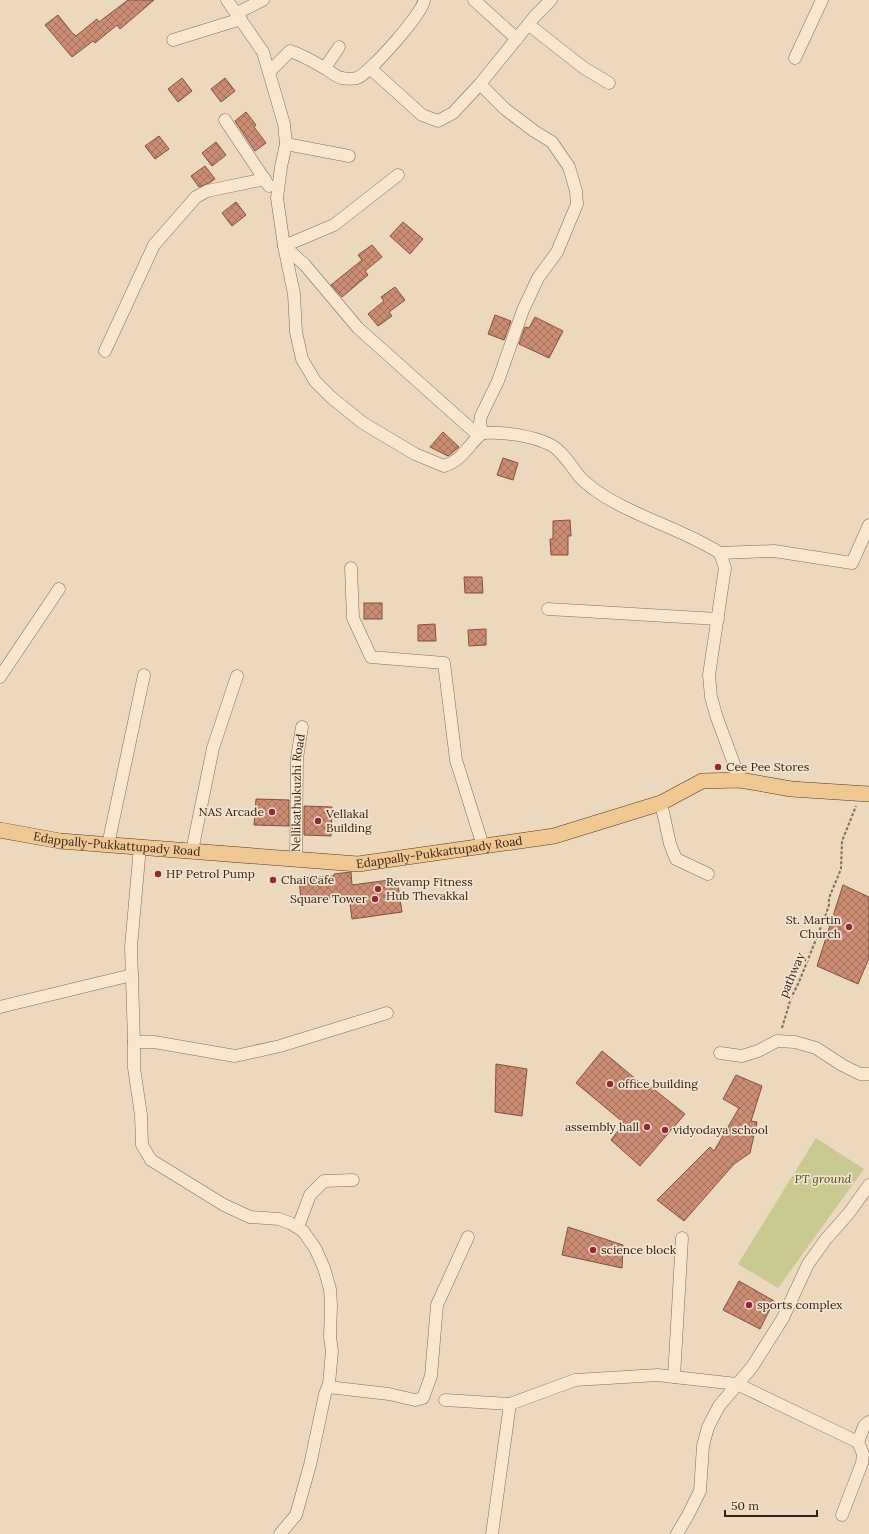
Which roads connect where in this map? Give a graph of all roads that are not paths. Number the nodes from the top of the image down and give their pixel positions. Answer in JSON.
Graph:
{"nodes":[{"id":1,"x":227,"y":0,"type":"edge"},
{"id":2,"x":263,"y":0,"type":"edge"},
{"id":3,"x":424,"y":0,"type":"edge"},
{"id":4,"x":474,"y":0,"type":"edge"},
{"id":5,"x":551,"y":0,"type":"edge"},
{"id":6,"x":822,"y":0,"type":"edge"},
{"id":7,"x":239,"y":16,"type":"junction"},
{"id":8,"x":529,"y":25,"type":"junction"},
{"id":9,"x":517,"y":39,"type":"junction"},
{"id":10,"x":173,"y":40,"type":"dead end"},
{"id":11,"x":339,"y":47,"type":"dead end"},
{"id":12,"x":796,"y":58,"type":"dead end"},
{"id":13,"x":325,"y":68,"type":"junction"},
{"id":14,"x":371,"y":69,"type":"junction"},
{"id":15,"x":269,"y":72,"type":"junction"},
{"id":16,"x":609,"y":83,"type":"dead end"},
{"id":17,"x":480,"y":84,"type":"junction"},
{"id":18,"x":225,"y":120,"type":"dead end"},
{"id":19,"x":286,"y":144,"type":"junction"},
{"id":20,"x":349,"y":156,"type":"dead end"},
{"id":21,"x":398,"y":175,"type":"dead end"},
{"id":22,"x":265,"y":180,"type":"junction"},
{"id":23,"x":277,"y":198,"type":"junction"},
{"id":24,"x":284,"y":246,"type":"junction"},
{"id":25,"x":105,"y":351,"type":"dead end"},
{"id":26,"x":480,"y":434,"type":"junction"},
{"id":27,"x":869,"y":525,"type":"edge"},
{"id":28,"x":720,"y":553,"type":"junction"},
{"id":29,"x":351,"y":568,"type":"dead end"},
{"id":30,"x":59,"y":589,"type":"dead end"},
{"id":31,"x":548,"y":609,"type":"dead end"},
{"id":32,"x":718,"y":619,"type":"junction"},
{"id":33,"x":144,"y":675,"type":"dead end"},
{"id":34,"x":237,"y":676,"type":"dead end"},
{"id":35,"x":0,"y":677,"type":"edge"},
{"id":36,"x":302,"y":727,"type":"dead end"},
{"id":37,"x":740,"y":780,"type":"junction"},
{"id":38,"x":864,"y":794,"type":"edge"},
{"id":39,"x":661,"y":803,"type":"junction"},
{"id":40,"x":0,"y":830,"type":"edge"},
{"id":41,"x":108,"y":845,"type":"junction"},
{"id":42,"x":483,"y":846,"type":"junction"},
{"id":43,"x":140,"y":847,"type":"junction"},
{"id":44,"x":192,"y":851,"type":"junction"},
{"id":45,"x":296,"y":860,"type":"junction"},
{"id":46,"x":708,"y":874,"type":"dead end"},
{"id":47,"x":132,"y":975,"type":"junction"},
{"id":48,"x":0,"y":1007,"type":"edge"},
{"id":49,"x":386,"y":1013,"type":"dead end"},
{"id":50,"x":134,"y":1042,"type":"junction"},
{"id":51,"x":720,"y":1053,"type":"dead end"},
{"id":52,"x":869,"y":1074,"type":"edge"},
{"id":53,"x":353,"y":1180,"type":"dead end"},
{"id":54,"x":869,"y":1185,"type":"edge"},
{"id":55,"x":298,"y":1227,"type":"junction"},
{"id":56,"x":468,"y":1237,"type":"dead end"},
{"id":57,"x":682,"y":1238,"type":"dead end"},
{"id":58,"x":674,"y":1377,"type":"junction"},
{"id":59,"x":738,"y":1384,"type":"junction"},
{"id":60,"x":328,"y":1388,"type":"junction"},
{"id":61,"x":445,"y":1400,"type":"dead end"},
{"id":62,"x":510,"y":1404,"type":"junction"},
{"id":63,"x":869,"y":1422,"type":"edge"},
{"id":64,"x":858,"y":1442,"type":"junction"},
{"id":65,"x":842,"y":1515,"type":"dead end"},
{"id":66,"x":280,"y":1534,"type":"edge"},
{"id":67,"x":492,"y":1534,"type":"edge"},
{"id":68,"x":676,"y":1534,"type":"edge"}],
"edges":[{"from":1,"to":7,"type":"street"},
{"from":2,"to":7,"type":"street"},
{"from":3,"to":14,"type":"street"},
{"from":4,"to":9,"type":"street"},
{"from":5,"to":8,"type":"street"},
{"from":6,"to":12,"type":"street"},
{"from":7,"to":10,"type":"street"},
{"from":7,"to":15,"type":"street"},
{"from":8,"to":9,"type":"street"},
{"from":8,"to":16,"type":"street"},
{"from":9,"to":17,"type":"street"},
{"from":11,"to":13,"type":"street"},
{"from":13,"to":14,"type":"street"},
{"from":13,"to":15,"type":"street"},
{"from":14,"to":17,"type":"street"},
{"from":15,"to":19,"type":"street"},
{"from":17,"to":26,"type":"street"},
{"from":18,"to":22,"type":"street"},
{"from":19,"to":20,"type":"street"},
{"from":19,"to":23,"type":"street"},
{"from":21,"to":24,"type":"street"},
{"from":22,"to":23,"type":"street"},
{"from":22,"to":25,"type":"street"},
{"from":23,"to":24,"type":"street"},
{"from":24,"to":26,"type":"street"},
{"from":24,"to":26,"type":"street"},
{"from":26,"to":28,"type":"street"},
{"from":27,"to":28,"type":"street"},
{"from":28,"to":32,"type":"street"},
{"from":29,"to":42,"type":"street"},
{"from":30,"to":35,"type":"street"},
{"from":31,"to":32,"type":"street"},
{"from":32,"to":37,"type":"street"},
{"from":33,"to":41,"type":"street"},
{"from":34,"to":44,"type":"street"},
{"from":36,"to":45,"type":"street","name":"Nellikathukuzhi Road"},
{"from":37,"to":38,"type":"main road","name":"Edappally-Pukkattupady Road"},
{"from":37,"to":39,"type":"main road","name":"Edappally-Pukkattupady Road"},
{"from":39,"to":42,"type":"main road","name":"Edappally-Pukkattupady Road"},
{"from":39,"to":46,"type":"street"},
{"from":40,"to":41,"type":"main road","name":"Edappally-Pukkattupady Road"},
{"from":41,"to":43,"type":"main road","name":"Edappally-Pukkattupady Road"},
{"from":42,"to":45,"type":"main road","name":"Edappally-Pukkattupady Road"},
{"from":43,"to":44,"type":"main road","name":"Edappally-Pukkattupady Road"},
{"from":43,"to":47,"type":"street"},
{"from":44,"to":45,"type":"main road","name":"Edappally-Pukkattupady Road"},
{"from":47,"to":48,"type":"street"},
{"from":47,"to":50,"type":"street"},
{"from":49,"to":50,"type":"street"},
{"from":50,"to":55,"type":"street"},
{"from":51,"to":52,"type":"street"},
{"from":53,"to":55,"type":"street"},
{"from":54,"to":59,"type":"street"},
{"from":55,"to":60,"type":"street"},
{"from":56,"to":60,"type":"street"},
{"from":57,"to":58,"type":"street"},
{"from":58,"to":59,"type":"street"},
{"from":58,"to":62,"type":"street"},
{"from":59,"to":64,"type":"street"},
{"from":59,"to":68,"type":"street"},
{"from":60,"to":66,"type":"street"},
{"from":61,"to":62,"type":"street"},
{"from":62,"to":67,"type":"street"},
{"from":63,"to":64,"type":"street"},
{"from":64,"to":65,"type":"street"}]}
